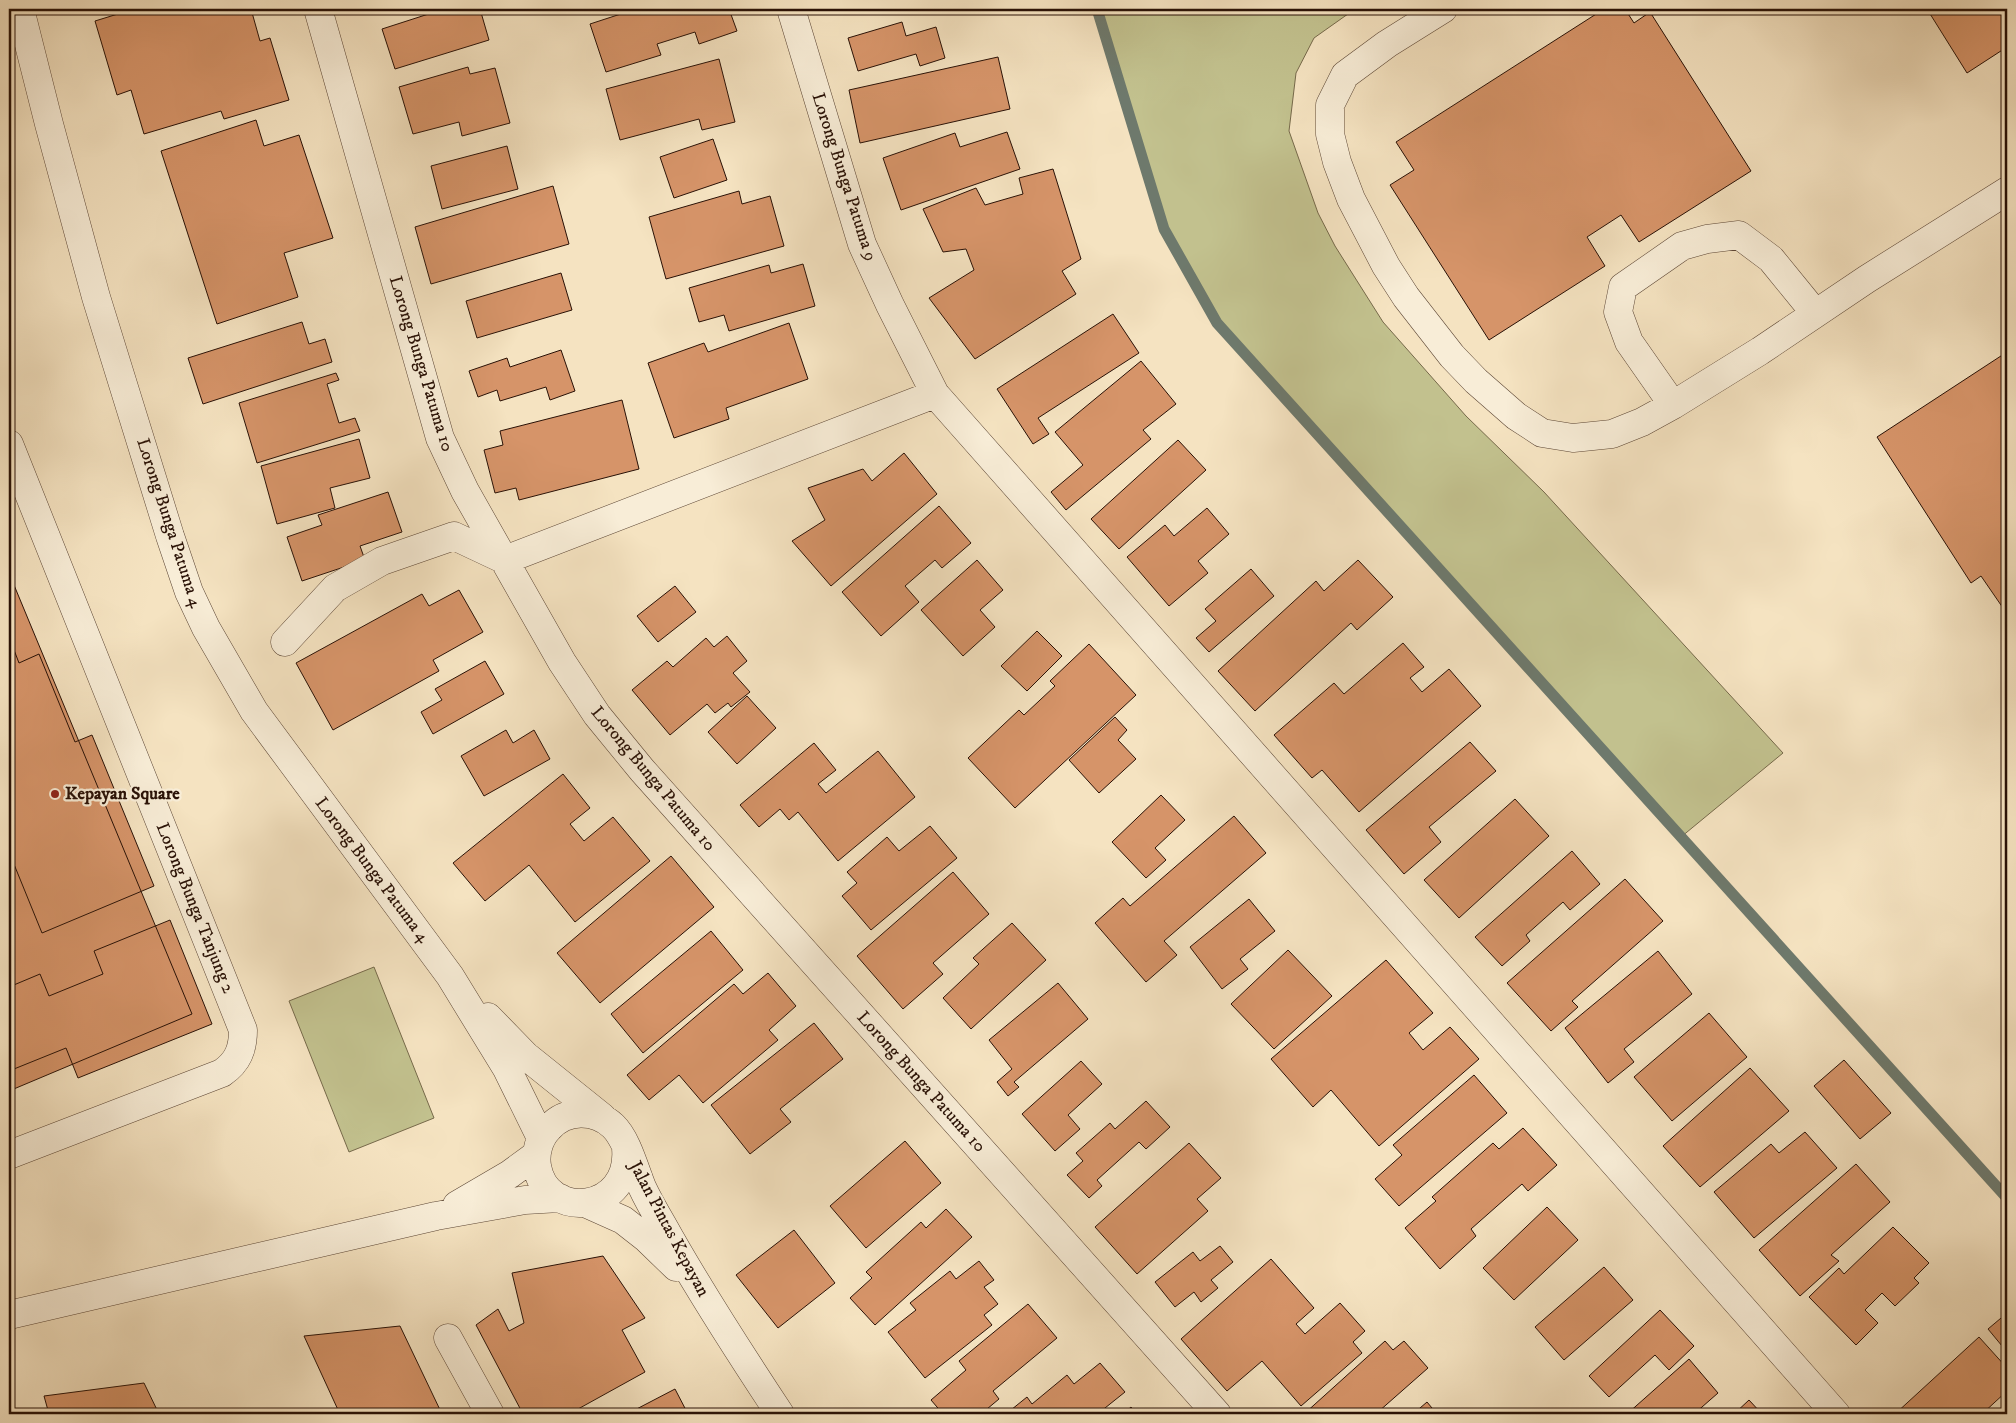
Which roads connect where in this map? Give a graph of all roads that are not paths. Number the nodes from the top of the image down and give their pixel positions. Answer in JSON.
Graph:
{"nodes":[{"id":1,"x":20,"y":9,"type":"edge"},
{"id":2,"x":318,"y":9,"type":"edge"},
{"id":3,"x":791,"y":9,"type":"edge"},
{"id":4,"x":1444,"y":9,"type":"edge"},
{"id":5,"x":2007,"y":191,"type":"edge"},
{"id":6,"x":1815,"y":314,"type":"junction"},
{"id":7,"x":935,"y":394,"type":"junction"},
{"id":8,"x":1673,"y":406,"type":"junction"},
{"id":9,"x":9,"y":444,"type":"edge"},
{"id":10,"x":505,"y":560,"type":"junction"},
{"id":11,"x":285,"y":642,"type":"dead end"},
{"id":12,"x":450,"y":976,"type":"junction"},
{"id":13,"x":604,"y":1119,"type":"junction"},
{"id":14,"x":539,"y":1147,"type":"junction"},
{"id":15,"x":626,"y":1148,"type":"junction"},
{"id":16,"x":9,"y":1155,"type":"edge"},
{"id":17,"x":572,"y":1201,"type":"junction"},
{"id":18,"x":436,"y":1216,"type":"junction"},
{"id":19,"x":712,"y":1310,"type":"junction"},
{"id":20,"x":9,"y":1315,"type":"edge"},
{"id":21,"x":448,"y":1338,"type":"dead end"},
{"id":22,"x":490,"y":1414,"type":"edge"},
{"id":23,"x":780,"y":1414,"type":"edge"},
{"id":24,"x":1217,"y":1414,"type":"edge"},
{"id":25,"x":1836,"y":1414,"type":"edge"}],
"edges":[{"from":1,"to":12,"type":"street","name":"Lorong Bunga Patuma 4"},
{"from":2,"to":10,"type":"street","name":"Lorong Bunga Patuma 10"},
{"from":3,"to":7,"type":"street","name":"Lorong Bunga Patuma 9"},
{"from":4,"to":8,"type":"street"},
{"from":5,"to":6,"type":"street"},
{"from":6,"to":8,"type":"street"},
{"from":6,"to":8,"type":"street"},
{"from":7,"to":10,"type":"street"},
{"from":7,"to":25,"type":"street","name":"Lorong Bunga Patuma 9"},
{"from":9,"to":16,"type":"street","name":"Lorong Bunga Tanjung 2"},
{"from":10,"to":11,"type":"street"},
{"from":10,"to":24,"type":"street","name":"Lorong Bunga Patuma 10"},
{"from":12,"to":13,"type":"street"},
{"from":12,"to":14,"type":"street"},
{"from":13,"to":14,"type":"street"},
{"from":13,"to":15,"type":"street"},
{"from":14,"to":17,"type":"street"},
{"from":14,"to":18,"type":"street"},
{"from":15,"to":17,"type":"street"},
{"from":15,"to":19,"type":"street","name":"Jalan Pintas Kepayan"},
{"from":17,"to":18,"type":"street"},
{"from":17,"to":19,"type":"street","name":"Jalan Pintas Kepayan"},
{"from":18,"to":20,"type":"street"},
{"from":19,"to":23,"type":"street","name":"Jalan Pintas Kepayan"},
{"from":21,"to":22,"type":"street"}]}
